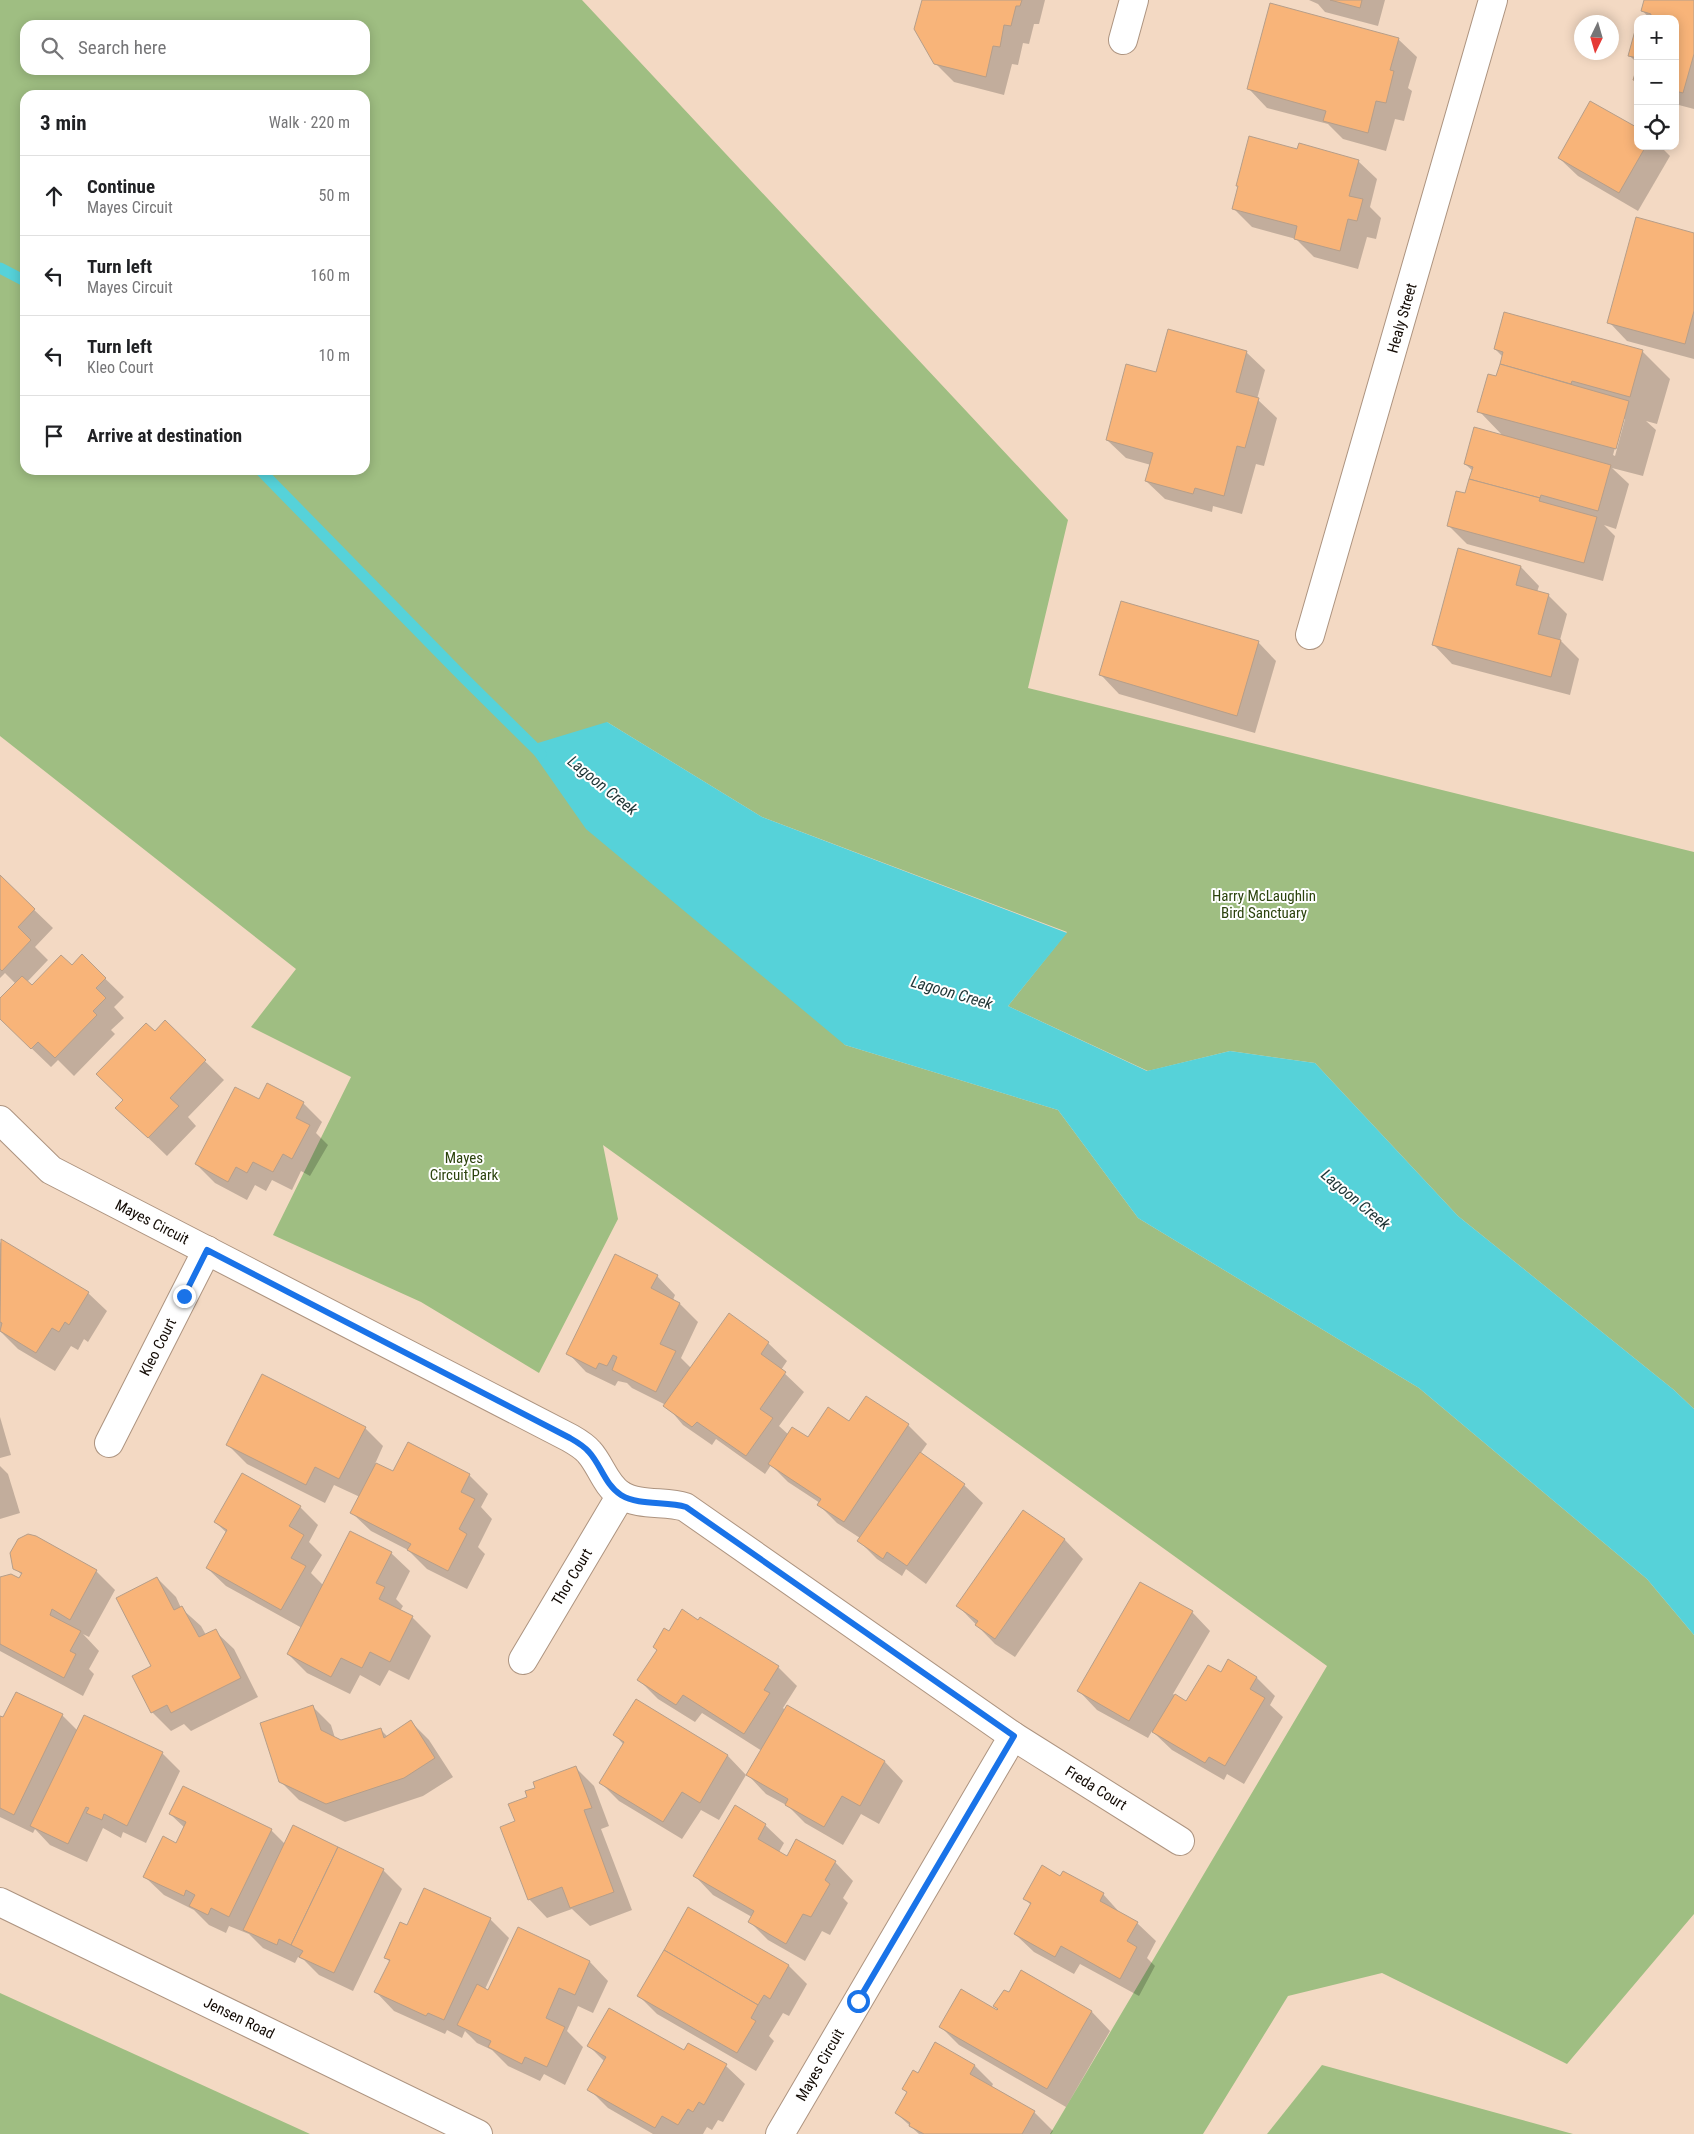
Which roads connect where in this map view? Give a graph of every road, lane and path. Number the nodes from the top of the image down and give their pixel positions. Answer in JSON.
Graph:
{"nodes":[{"id":1,"x":1134,"y":0,"type":"edge"},
{"id":2,"x":1493,"y":0,"type":"edge"},
{"id":3,"x":1123,"y":40,"type":"dead end"},
{"id":4,"x":1310,"y":635,"type":"dead end"},
{"id":5,"x":0,"y":1120,"type":"edge"},
{"id":6,"x":207,"y":1250,"type":"junction"},
{"id":7,"x":108,"y":1443,"type":"dead end"},
{"id":8,"x":621,"y":1495,"type":"junction"},
{"id":9,"x":523,"y":1660,"type":"dead end"},
{"id":10,"x":1014,"y":1736,"type":"junction"},
{"id":11,"x":1180,"y":1841,"type":"dead end"},
{"id":12,"x":0,"y":1902,"type":"edge"},
{"id":13,"x":478,"y":2134,"type":"edge"},
{"id":14,"x":780,"y":2134,"type":"edge"}],
"edges":[{"from":1,"to":3,"type":"street"},
{"from":2,"to":4,"type":"street","name":"Healy Street"},
{"from":5,"to":6,"type":"street","name":"Mayes Circuit"},
{"from":6,"to":7,"type":"street","name":"Kleo Court"},
{"from":6,"to":8,"type":"street","name":"Mayes Circuit"},
{"from":8,"to":9,"type":"street","name":"Thor Court"},
{"from":8,"to":10,"type":"street"},
{"from":10,"to":11,"type":"street","name":"Freda Court"},
{"from":10,"to":14,"type":"street","name":"Mayes Circuit"},
{"from":12,"to":13,"type":"street","name":"Jensen Road"}]}
